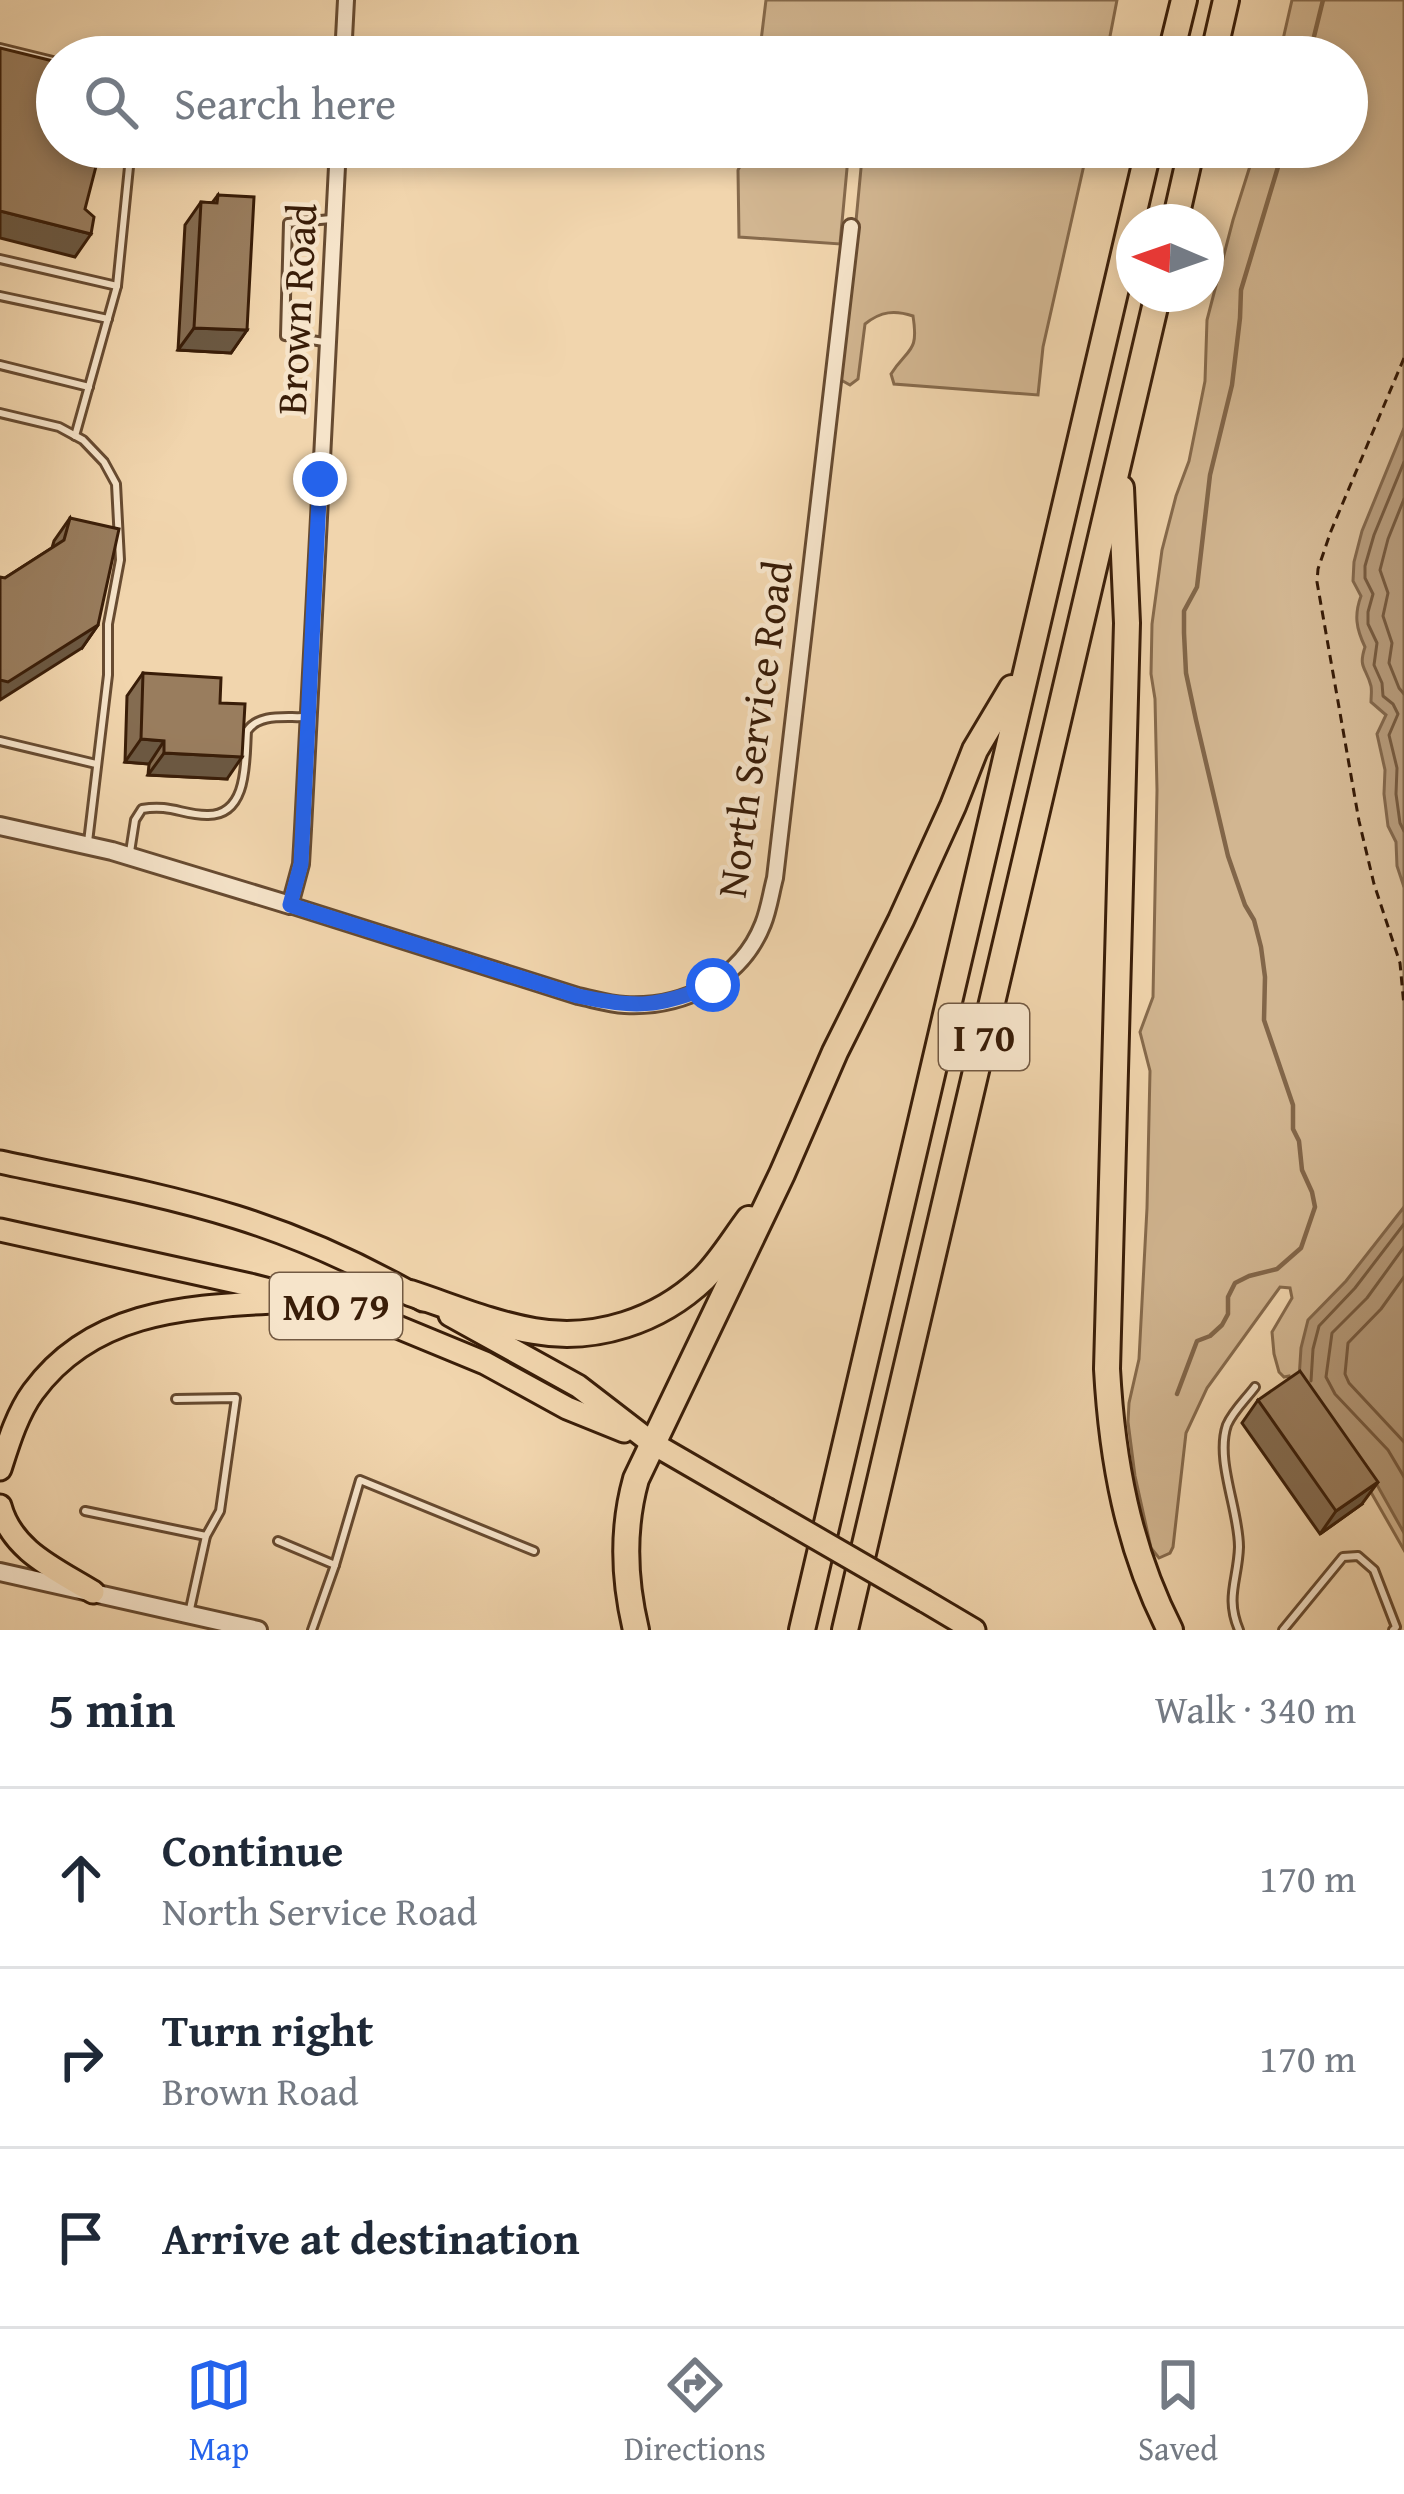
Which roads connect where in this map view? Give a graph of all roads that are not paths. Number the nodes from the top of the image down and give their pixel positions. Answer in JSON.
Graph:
{"nodes":[{"id":1,"x":346,"y":0,"type":"edge"},
{"id":2,"x":1184,"y":0,"type":"edge"},
{"id":3,"x":1226,"y":0,"type":"edge"},
{"id":4,"x":344,"y":36,"type":"edge"},
{"id":5,"x":1175,"y":36,"type":"edge"},
{"id":6,"x":1218,"y":36,"type":"edge"},
{"id":7,"x":0,"y":48,"type":"edge"},
{"id":8,"x":36,"y":57,"type":"edge"},
{"id":9,"x":129,"y":168,"type":"edge"},
{"id":10,"x":337,"y":168,"type":"edge"},
{"id":11,"x":1144,"y":168,"type":"edge"},
{"id":12,"x":1187,"y":168,"type":"edge"},
{"id":13,"x":1178,"y":204,"type":"edge"},
{"id":14,"x":334,"y":220,"type":"junction"},
{"id":15,"x":850,"y":227,"type":"dead end"},
{"id":16,"x":0,"y":260,"type":"edge"},
{"id":17,"x":117,"y":286,"type":"junction"},
{"id":18,"x":0,"y":296,"type":"edge"},
{"id":19,"x":1154,"y":312,"type":"edge"},
{"id":20,"x":108,"y":319,"type":"junction"},
{"id":21,"x":328,"y":342,"type":"junction"},
{"id":22,"x":0,"y":365,"type":"edge"},
{"id":23,"x":89,"y":387,"type":"junction"},
{"id":24,"x":0,"y":412,"type":"edge"},
{"id":25,"x":75,"y":436,"type":"junction"},
{"id":26,"x":1120,"y":456,"type":"junction"},
{"id":27,"x":1025,"y":665,"type":"junction"},
{"id":28,"x":308,"y":717,"type":"junction"},
{"id":29,"x":0,"y":742,"type":"edge"},
{"id":30,"x":97,"y":764,"type":"junction"},
{"id":31,"x":0,"y":826,"type":"edge"},
{"id":32,"x":88,"y":845,"type":"junction"},
{"id":33,"x":130,"y":856,"type":"junction"},
{"id":34,"x":290,"y":905,"type":"junction"},
{"id":35,"x":2,"y":1162,"type":"edge"},
{"id":36,"x":782,"y":1174,"type":"junction"},
{"id":37,"x":0,"y":1230,"type":"edge"},
{"id":38,"x":410,"y":1293,"type":"junction"},
{"id":39,"x":310,"y":1299,"type":"junction"},
{"id":40,"x":1255,"y":1387,"type":"dead end"},
{"id":41,"x":176,"y":1399,"type":"dead end"},
{"id":42,"x":652,"y":1443,"type":"junction"},
{"id":43,"x":0,"y":1469,"type":"edge"},
{"id":44,"x":0,"y":1506,"type":"edge"},
{"id":45,"x":85,"y":1511,"type":"dead end"},
{"id":46,"x":206,"y":1536,"type":"junction"},
{"id":47,"x":278,"y":1540,"type":"dead end"},
{"id":48,"x":534,"y":1551,"type":"dead end"},
{"id":49,"x":335,"y":1564,"type":"junction"},
{"id":50,"x":0,"y":1572,"type":"edge"},
{"id":51,"x":93,"y":1592,"type":"junction"},
{"id":52,"x":189,"y":1613,"type":"junction"},
{"id":53,"x":219,"y":1625,"type":"edge"},
{"id":54,"x":847,"y":1626,"type":"edge"},
{"id":55,"x":258,"y":1630,"type":"edge"},
{"id":56,"x":312,"y":1630,"type":"edge"},
{"id":57,"x":636,"y":1630,"type":"edge"},
{"id":58,"x":802,"y":1630,"type":"edge"},
{"id":59,"x":974,"y":1630,"type":"edge"},
{"id":60,"x":1170,"y":1630,"type":"edge"},
{"id":61,"x":1240,"y":1630,"type":"edge"},
{"id":62,"x":1283,"y":1630,"type":"edge"},
{"id":63,"x":1393,"y":1630,"type":"edge"}],
"edges":[{"from":1,"to":4,"type":"street"},
{"from":2,"to":5,"type":"highway"},
{"from":3,"to":6,"type":"highway"},
{"from":7,"to":8,"type":"lane"},
{"from":9,"to":17,"type":"lane"},
{"from":10,"to":14,"type":"street","name":"Brown Road"},
{"from":11,"to":27,"type":"highway","number":"I 70"},
{"from":12,"to":13,"type":"highway"},
{"from":14,"to":21,"type":"street","name":"Brown Road"},
{"from":14,"to":21,"type":"lane"},
{"from":15,"to":34,"type":"street","name":"North Service Road"},
{"from":16,"to":17,"type":"lane"},
{"from":17,"to":20,"type":"lane"},
{"from":18,"to":20,"type":"lane"},
{"from":19,"to":26,"type":"highway","number":"I 70"},
{"from":20,"to":23,"type":"lane"},
{"from":21,"to":28,"type":"street","name":"Brown Road"},
{"from":22,"to":23,"type":"lane"},
{"from":23,"to":25,"type":"lane"},
{"from":24,"to":25,"type":"lane"},
{"from":25,"to":30,"type":"lane"},
{"from":26,"to":54,"type":"highway","number":"I 70"},
{"from":26,"to":60,"type":"highway"},
{"from":27,"to":36,"type":"highway"},
{"from":27,"to":58,"type":"highway","number":"I 70"},
{"from":28,"to":33,"type":"lane"},
{"from":28,"to":34,"type":"street","name":"Brown Road"},
{"from":29,"to":30,"type":"lane"},
{"from":30,"to":32,"type":"lane"},
{"from":31,"to":32,"type":"street","name":"North Service Road"},
{"from":32,"to":33,"type":"street","name":"North Service Road"},
{"from":33,"to":34,"type":"street","name":"North Service Road"},
{"from":35,"to":38,"type":"main road","number":"MO 79"},
{"from":36,"to":38,"type":"highway"},
{"from":36,"to":42,"type":"highway"},
{"from":37,"to":39,"type":"main road","number":"MO 79"},
{"from":38,"to":42,"type":"main road","number":"MO 79"},
{"from":39,"to":42,"type":"main road","number":"MO 79"},
{"from":39,"to":43,"type":"main road"},
{"from":40,"to":61,"type":"lane"},
{"from":41,"to":46,"type":"lane"},
{"from":42,"to":57,"type":"highway"},
{"from":42,"to":59,"type":"main road","number":"MO 79","bridge":true},
{"from":44,"to":51,"type":"main road"},
{"from":45,"to":46,"type":"lane"},
{"from":46,"to":52,"type":"lane"},
{"from":47,"to":49,"type":"lane"},
{"from":48,"to":49,"type":"lane"},
{"from":49,"to":56,"type":"lane"},
{"from":50,"to":51,"type":"street"},
{"from":51,"to":52,"type":"street"},
{"from":52,"to":53,"type":"street"},
{"from":53,"to":55,"type":"street"},
{"from":62,"to":63,"type":"lane"}]}
